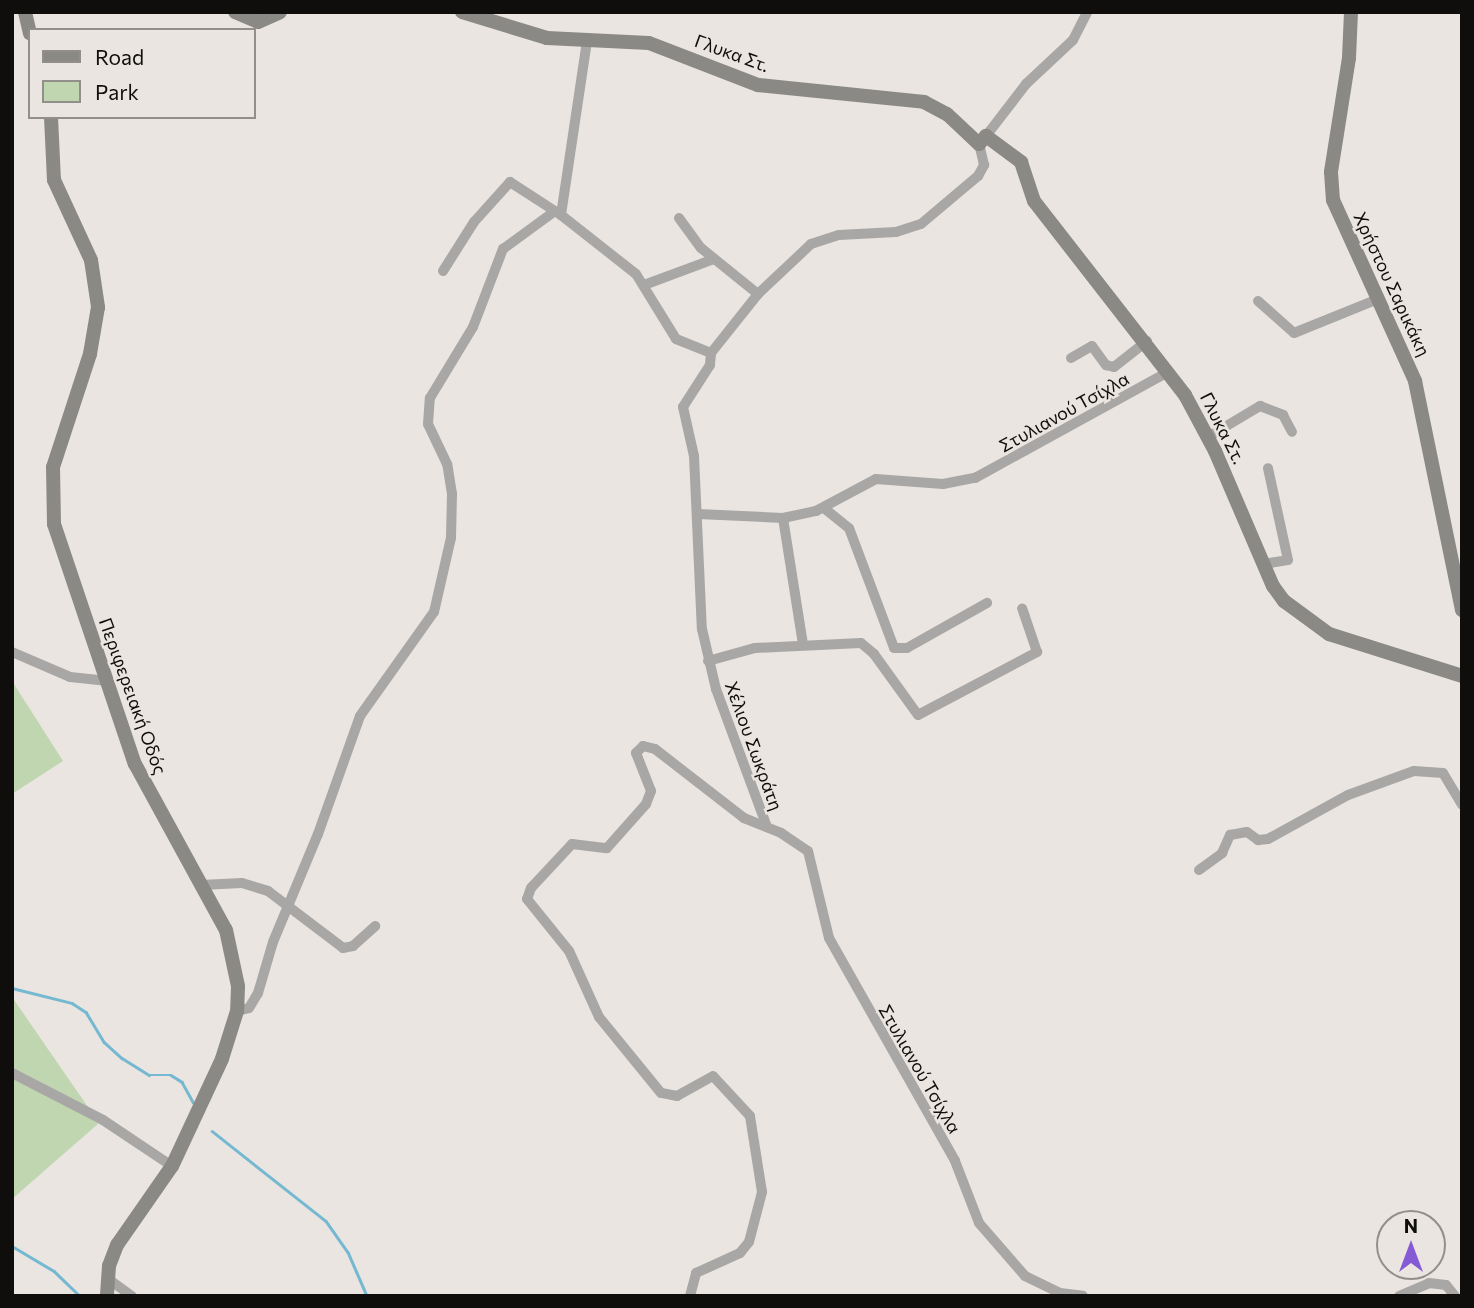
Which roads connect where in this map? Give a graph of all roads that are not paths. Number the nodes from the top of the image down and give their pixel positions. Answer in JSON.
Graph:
{"nodes":[{"id":1,"x":235,"y":12,"type":"edge"},
{"id":2,"x":280,"y":12,"type":"edge"},
{"id":3,"x":462,"y":12,"type":"edge"},
{"id":4,"x":1087,"y":12,"type":"edge"},
{"id":5,"x":1351,"y":12,"type":"edge"},
{"id":6,"x":587,"y":41,"type":"junction"},
{"id":7,"x":51,"y":119,"type":"edge"},
{"id":8,"x":982,"y":140,"type":"junction"},
{"id":9,"x":558,"y":213,"type":"junction"},
{"id":10,"x":680,"y":218,"type":"dead end"},
{"id":11,"x":714,"y":259,"type":"junction"},
{"id":12,"x":443,"y":271,"type":"dead end"},
{"id":13,"x":644,"y":285,"type":"junction"},
{"id":14,"x":758,"y":294,"type":"junction"},
{"id":15,"x":1378,"y":299,"type":"junction"},
{"id":16,"x":1258,"y":301,"type":"dead end"},
{"id":17,"x":1147,"y":341,"type":"junction"},
{"id":18,"x":710,"y":353,"type":"junction"},
{"id":19,"x":1070,"y":358,"type":"dead end"},
{"id":20,"x":1168,"y":372,"type":"junction"},
{"id":21,"x":1292,"y":432,"type":"dead end"},
{"id":22,"x":1208,"y":437,"type":"junction"},
{"id":23,"x":1268,"y":468,"type":"dead end"},
{"id":24,"x":824,"y":508,"type":"junction"},
{"id":25,"x":698,"y":514,"type":"junction"},
{"id":26,"x":783,"y":519,"type":"junction"},
{"id":27,"x":1263,"y":564,"type":"junction"},
{"id":28,"x":986,"y":603,"type":"dead end"},
{"id":29,"x":1022,"y":608,"type":"dead end"},
{"id":30,"x":1462,"y":610,"type":"edge"},
{"id":31,"x":803,"y":644,"type":"junction"},
{"id":32,"x":12,"y":652,"type":"edge"},
{"id":33,"x":708,"y":661,"type":"junction"},
{"id":34,"x":1462,"y":676,"type":"edge"},
{"id":35,"x":106,"y":681,"type":"junction"},
{"id":36,"x":1462,"y":805,"type":"edge"},
{"id":37,"x":767,"y":827,"type":"junction"},
{"id":38,"x":1199,"y":870,"type":"dead end"},
{"id":39,"x":201,"y":885,"type":"junction"},
{"id":40,"x":290,"y":907,"type":"junction"},
{"id":41,"x":375,"y":926,"type":"dead end"},
{"id":42,"x":237,"y":1011,"type":"junction"},
{"id":43,"x":12,"y":1073,"type":"edge"},
{"id":44,"x":172,"y":1166,"type":"junction"},
{"id":45,"x":107,"y":1278,"type":"junction"},
{"id":46,"x":107,"y":1296,"type":"edge"},
{"id":47,"x":132,"y":1296,"type":"edge"},
{"id":48,"x":690,"y":1296,"type":"edge"},
{"id":49,"x":1083,"y":1296,"type":"edge"},
{"id":50,"x":1399,"y":1296,"type":"edge"},
{"id":51,"x":1455,"y":1296,"type":"edge"}],
"edges":[{"from":1,"to":2,"type":"main road"},
{"from":3,"to":6,"type":"main road","name":"Γλυκα Στ."},
{"from":4,"to":8,"type":"street"},
{"from":5,"to":15,"type":"main road","name":"Χρήστου Σαρικάκη"},
{"from":6,"to":8,"type":"main road","name":"Γλυκα Στ."},
{"from":6,"to":9,"type":"street"},
{"from":7,"to":35,"type":"main road","name":"Περιφερειακή Οδός"},
{"from":8,"to":14,"type":"street","name":"Χέλιου Σωκράτη"},
{"from":8,"to":17,"type":"main road","name":"Γλυκα Στ."},
{"from":9,"to":12,"type":"street"},
{"from":9,"to":13,"type":"street"},
{"from":9,"to":40,"type":"street"},
{"from":10,"to":11,"type":"street"},
{"from":11,"to":13,"type":"street"},
{"from":11,"to":14,"type":"street"},
{"from":13,"to":18,"type":"street"},
{"from":14,"to":18,"type":"street","name":"Χέλιου Σωκράτη"},
{"from":15,"to":16,"type":"street"},
{"from":15,"to":30,"type":"main road","name":"Χρήστου Σαρικάκη"},
{"from":17,"to":19,"type":"street"},
{"from":17,"to":20,"type":"main road","name":"Γλυκα Στ."},
{"from":18,"to":25,"type":"street","name":"Χέλιου Σωκράτη"},
{"from":20,"to":22,"type":"main road","name":"Γλυκα Στ."},
{"from":20,"to":24,"type":"street","name":"Στυλιανού Τσίχλα"},
{"from":21,"to":22,"type":"street"},
{"from":22,"to":27,"type":"main road","name":"Γλυκα Στ."},
{"from":23,"to":27,"type":"street"},
{"from":24,"to":26,"type":"street","name":"Στυλιανού Τσίχλα"},
{"from":24,"to":28,"type":"street"},
{"from":25,"to":26,"type":"street","name":"Στυλιανού Τσίχλα"},
{"from":25,"to":33,"type":"street","name":"Χέλιου Σωκράτη"},
{"from":26,"to":31,"type":"street"},
{"from":27,"to":34,"type":"main road","name":"Γλυκα Στ."},
{"from":29,"to":31,"type":"street"},
{"from":31,"to":33,"type":"street"},
{"from":32,"to":35,"type":"street"},
{"from":33,"to":37,"type":"street","name":"Χέλιου Σωκράτη"},
{"from":35,"to":39,"type":"main road","name":"Περιφερειακή Οδός"},
{"from":36,"to":38,"type":"street"},
{"from":37,"to":48,"type":"street","name":"Χέλιου Σωκράτη"},
{"from":37,"to":49,"type":"street","name":"Στυλιανού Τσίχλα"},
{"from":39,"to":40,"type":"street"},
{"from":39,"to":42,"type":"main road","name":"Περιφερειακή Οδός"},
{"from":40,"to":41,"type":"street"},
{"from":40,"to":42,"type":"street"},
{"from":42,"to":44,"type":"main road","name":"Περιφερειακή Οδός"},
{"from":43,"to":44,"type":"street"},
{"from":44,"to":45,"type":"main road","name":"Περιφερειακή Οδός"},
{"from":45,"to":46,"type":"main road","name":"Περιφερειακή Οδός"},
{"from":45,"to":47,"type":"street"},
{"from":50,"to":51,"type":"street"}]}
